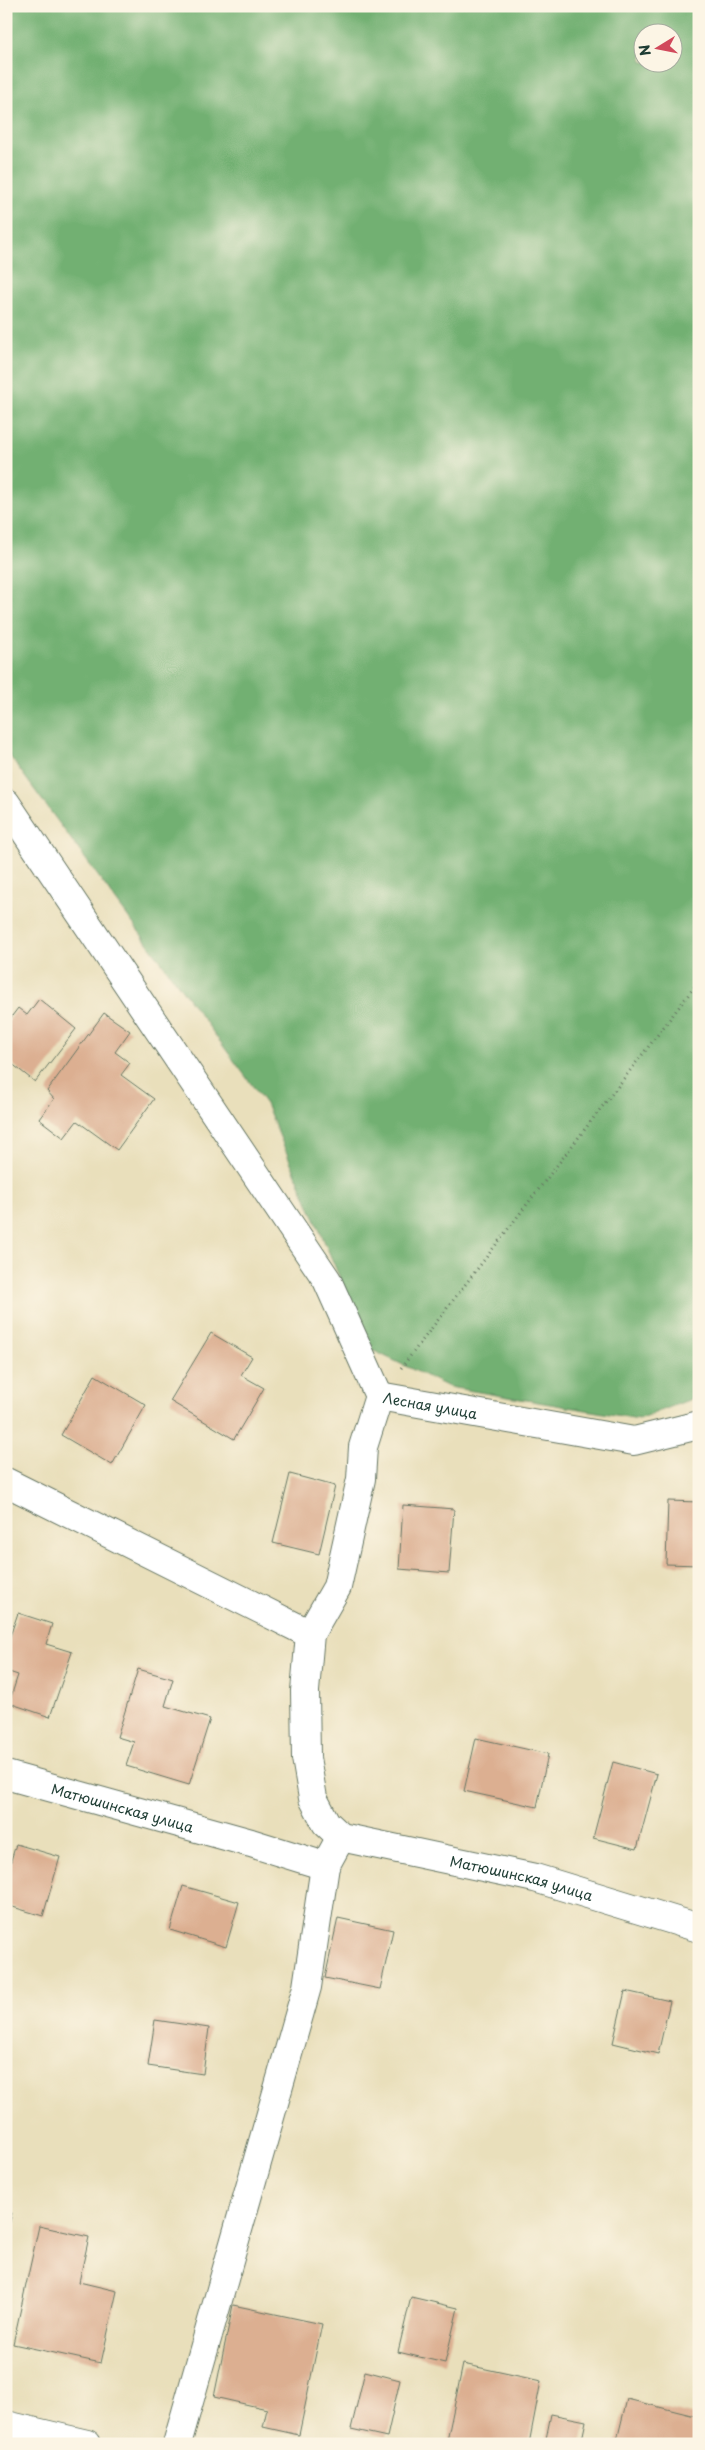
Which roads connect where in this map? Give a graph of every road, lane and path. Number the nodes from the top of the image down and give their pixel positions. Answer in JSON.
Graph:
{"nodes":[{"id":1,"x":6,"y":803,"type":"edge"},
{"id":2,"x":699,"y":981,"type":"edge"},
{"id":3,"x":379,"y":1396,"type":"junction"},
{"id":4,"x":699,"y":1425,"type":"edge"},
{"id":5,"x":6,"y":1482,"type":"edge"},
{"id":6,"x":310,"y":1634,"type":"junction"},
{"id":7,"x":6,"y":1775,"type":"edge"},
{"id":8,"x":341,"y":1836,"type":"junction"},
{"id":9,"x":325,"y":1866,"type":"junction"},
{"id":10,"x":699,"y":1928,"type":"edge"},
{"id":11,"x":6,"y":2425,"type":"edge"},
{"id":12,"x":87,"y":2444,"type":"edge"},
{"id":13,"x":177,"y":2444,"type":"edge"}],
"edges":[{"from":1,"to":3,"type":"street"},
{"from":2,"to":3,"type":"path"},
{"from":3,"to":4,"type":"street","name":"Лесная улица"},
{"from":3,"to":6,"type":"street","name":"Лесная улица"},
{"from":5,"to":6,"type":"street"},
{"from":6,"to":8,"type":"street","name":"Лесная улица"},
{"from":7,"to":9,"type":"street","name":"Матюшинская улица"},
{"from":8,"to":9,"type":"street"},
{"from":8,"to":10,"type":"street","name":"Матюшинская улица"},
{"from":9,"to":13,"type":"street"},
{"from":11,"to":12,"type":"street"}]}
